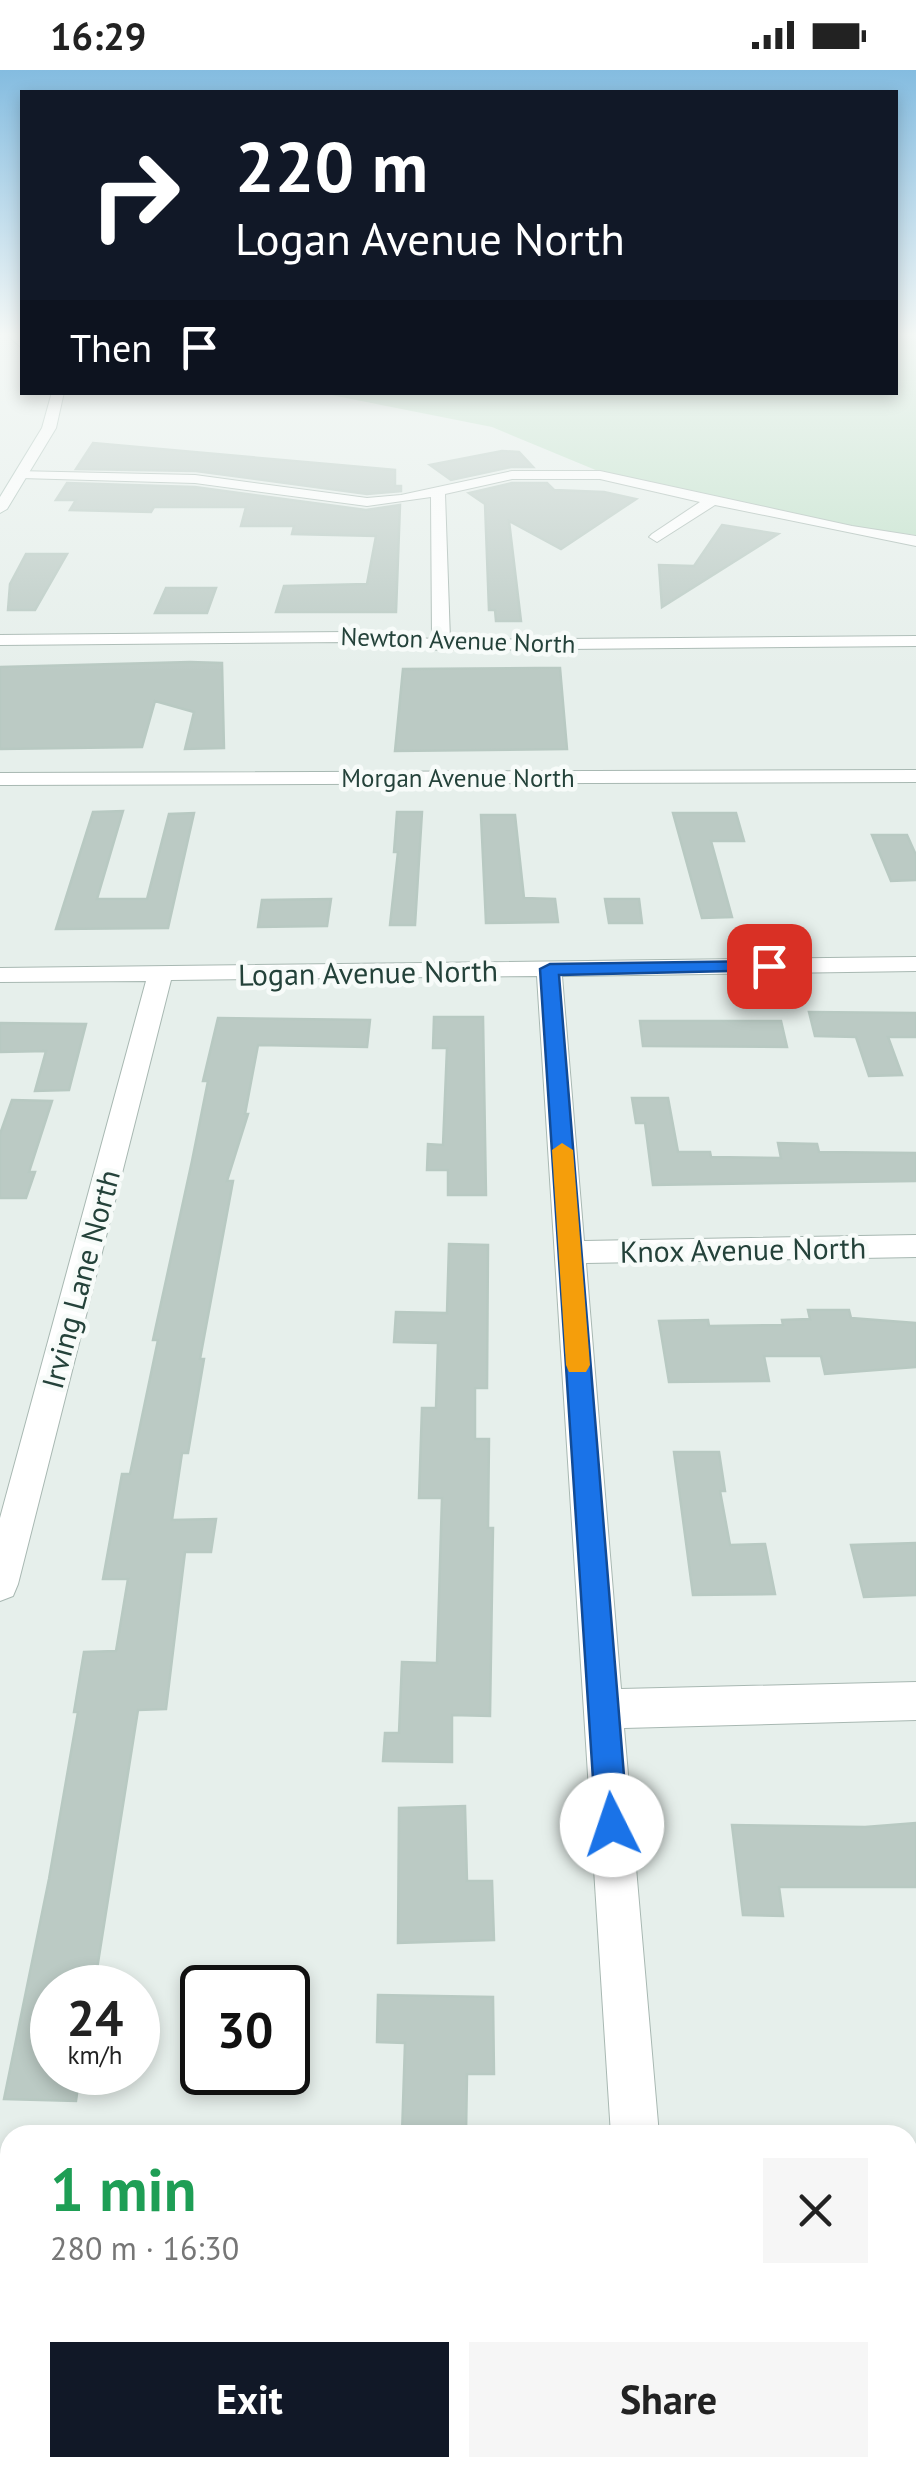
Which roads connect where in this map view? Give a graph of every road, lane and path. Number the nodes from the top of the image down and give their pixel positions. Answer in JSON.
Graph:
{"nodes":[{"id":1,"x":38,"y":447,"type":"edge"},
{"id":2,"x":21,"y":474,"type":"junction"},
{"id":3,"x":438,"y":490,"type":"junction"},
{"id":4,"x":715,"y":498,"type":"junction"},
{"id":5,"x":0,"y":509,"type":"edge"},
{"id":6,"x":657,"y":537,"type":"dead end"},
{"id":7,"x":916,"y":541,"type":"edge"},
{"id":8,"x":0,"y":640,"type":"edge"},
{"id":9,"x":916,"y":641,"type":"edge"},
{"id":10,"x":441,"y":644,"type":"junction"},
{"id":11,"x":916,"y":776,"type":"edge"},
{"id":12,"x":0,"y":779,"type":"edge"},
{"id":13,"x":916,"y":964,"type":"edge"},
{"id":14,"x":550,"y":969,"type":"junction"},
{"id":15,"x":160,"y":975,"type":"junction"},
{"id":16,"x":0,"y":976,"type":"edge"},
{"id":17,"x":916,"y":1246,"type":"edge"},
{"id":18,"x":569,"y":1252,"type":"junction"},
{"id":19,"x":0,"y":1584,"type":"edge"},
{"id":20,"x":916,"y":1701,"type":"edge"},
{"id":21,"x":603,"y":1708,"type":"junction"},
{"id":22,"x":634,"y":2125,"type":"edge"}],
"edges":[{"from":1,"to":2,"type":"street"},
{"from":2,"to":3,"type":"street"},
{"from":2,"to":5,"type":"street"},
{"from":3,"to":4,"type":"street"},
{"from":3,"to":10,"type":"street"},
{"from":4,"to":6,"type":"street"},
{"from":4,"to":7,"type":"street"},
{"from":8,"to":10,"type":"street","name":"Newton Avenue North"},
{"from":9,"to":10,"type":"street","name":"Newton Avenue North"},
{"from":11,"to":12,"type":"street","name":"Morgan Avenue North"},
{"from":13,"to":14,"type":"street","name":"Logan Avenue North"},
{"from":14,"to":15,"type":"street","name":"Logan Avenue North"},
{"from":14,"to":18,"type":"street"},
{"from":15,"to":16,"type":"street","name":"Logan Avenue North"},
{"from":15,"to":19,"type":"street","name":"Irving Lane North"},
{"from":17,"to":18,"type":"street","name":"Knox Avenue North"},
{"from":18,"to":21,"type":"street"},
{"from":20,"to":21,"type":"street"},
{"from":21,"to":22,"type":"street"}]}
